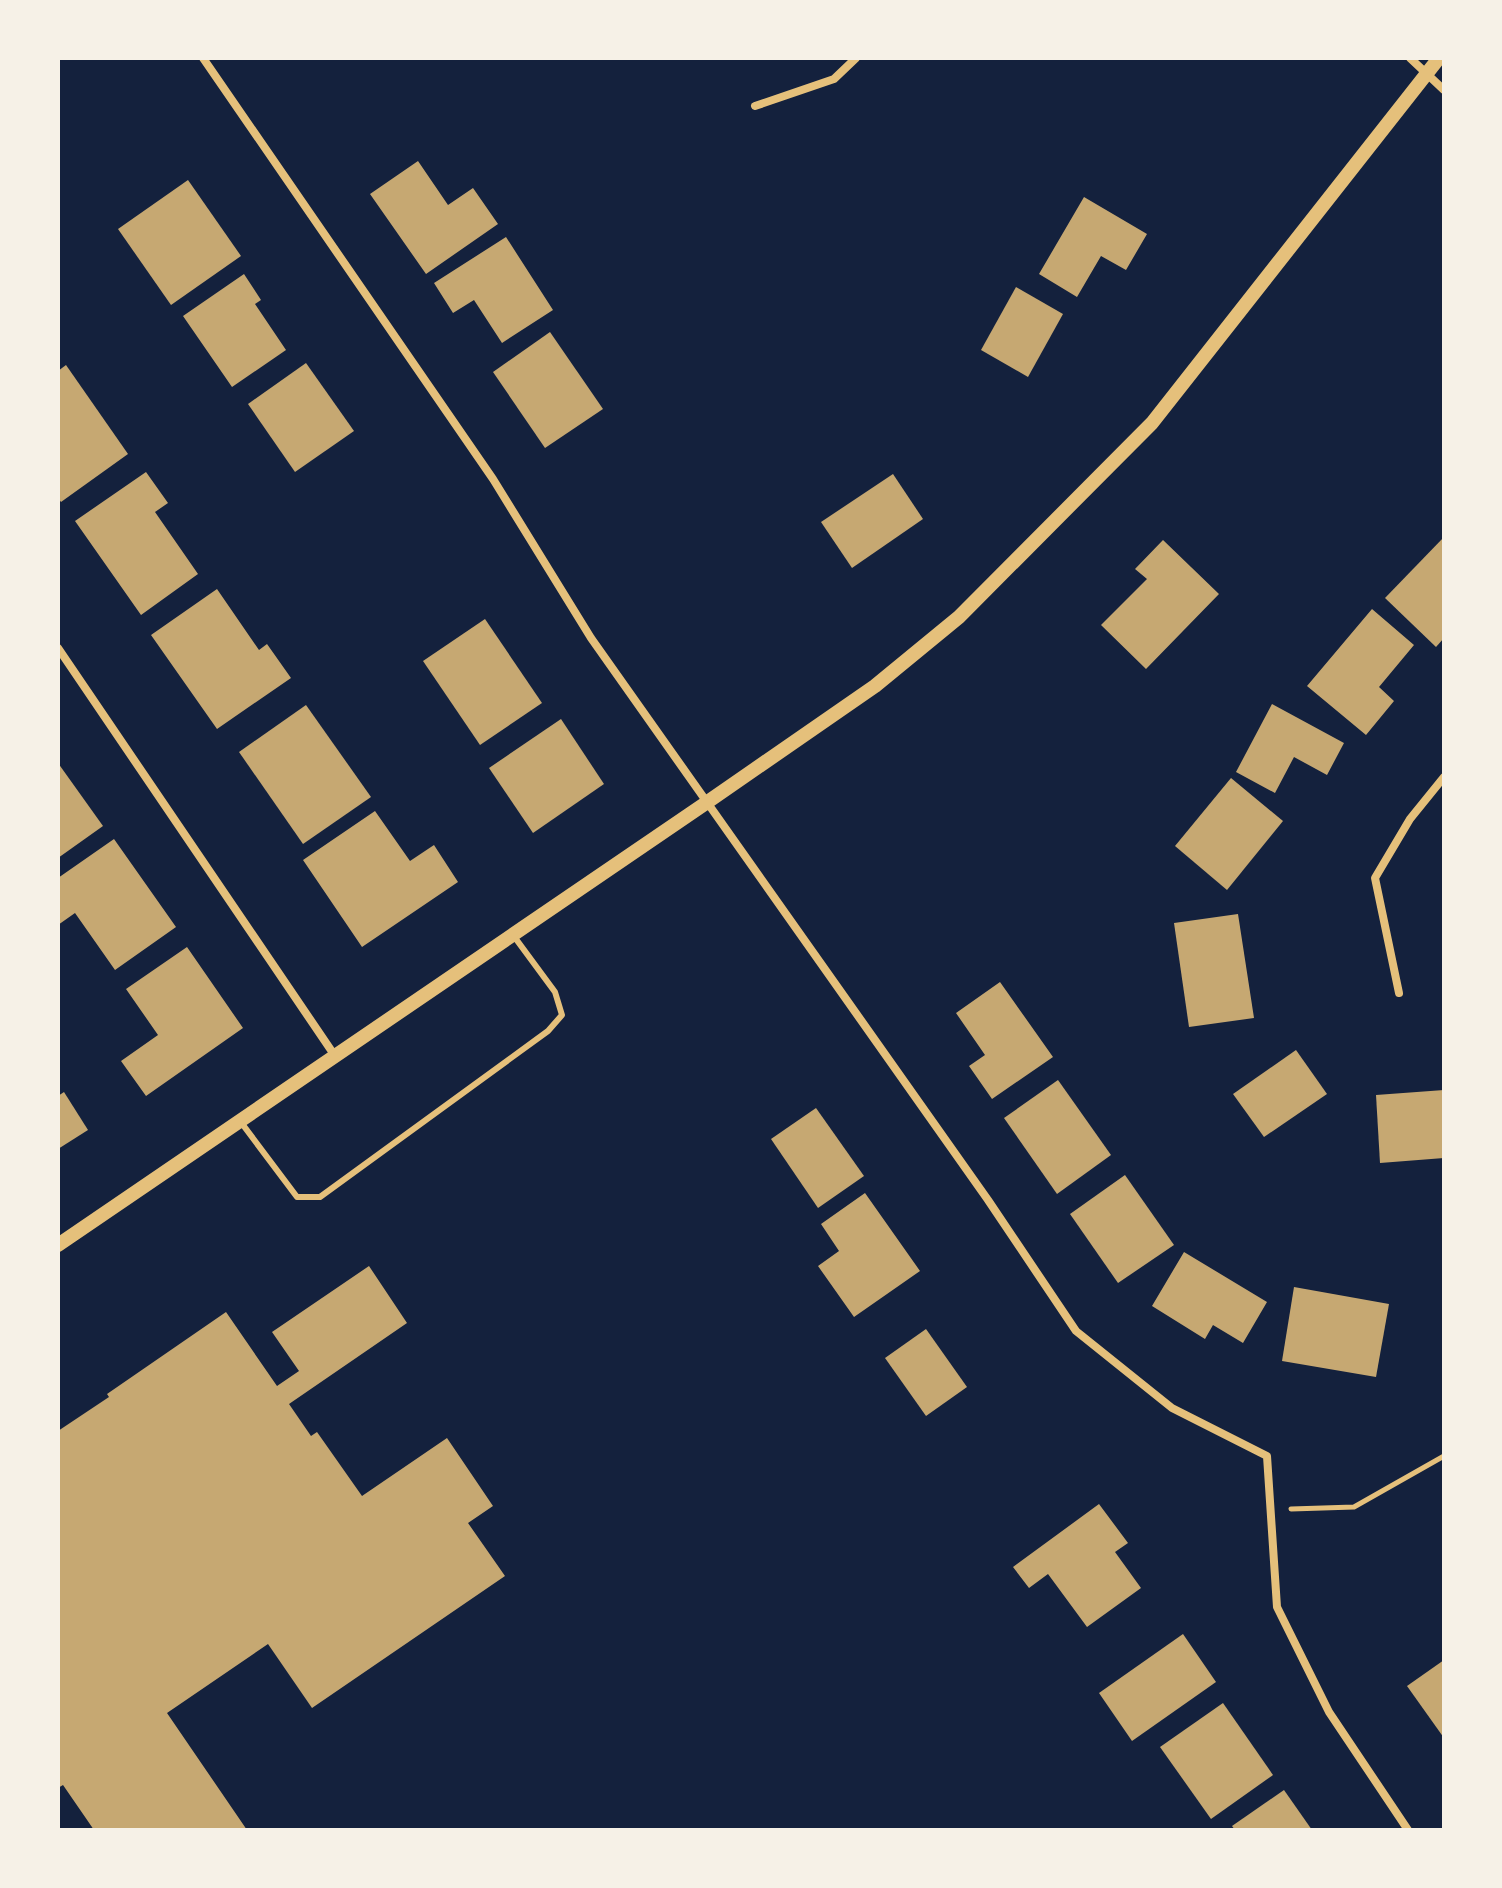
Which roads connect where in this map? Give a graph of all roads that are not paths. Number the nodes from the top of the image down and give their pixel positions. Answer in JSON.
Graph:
{"nodes":[{"id":1,"x":203,"y":58,"type":"edge"},
{"id":2,"x":856,"y":58,"type":"edge"},
{"id":3,"x":1410,"y":58,"type":"edge"},
{"id":4,"x":1439,"y":58,"type":"edge"},
{"id":5,"x":1427,"y":72,"type":"junction"},
{"id":6,"x":1444,"y":90,"type":"edge"},
{"id":7,"x":755,"y":106,"type":"dead end"},
{"id":8,"x":58,"y":648,"type":"edge"},
{"id":9,"x":1444,"y":777,"type":"edge"},
{"id":10,"x":706,"y":803,"type":"junction"},
{"id":11,"x":513,"y":935,"type":"junction"},
{"id":12,"x":1399,"y":993,"type":"dead end"},
{"id":13,"x":335,"y":1056,"type":"junction"},
{"id":14,"x":240,"y":1121,"type":"junction"},
{"id":15,"x":58,"y":1245,"type":"edge"},
{"id":16,"x":1408,"y":1830,"type":"edge"}],
"edges":[{"from":1,"to":10,"type":"street"},
{"from":2,"to":7,"type":"street"},
{"from":3,"to":5,"type":"street"},
{"from":4,"to":5,"type":"street"},
{"from":5,"to":6,"type":"street"},
{"from":5,"to":10,"type":"street"},
{"from":8,"to":13,"type":"street"},
{"from":9,"to":12,"type":"street"},
{"from":10,"to":11,"type":"street"},
{"from":10,"to":16,"type":"street"},
{"from":11,"to":13,"type":"street"},
{"from":11,"to":14,"type":"lane"},
{"from":13,"to":14,"type":"street"},
{"from":14,"to":15,"type":"street"}]}
